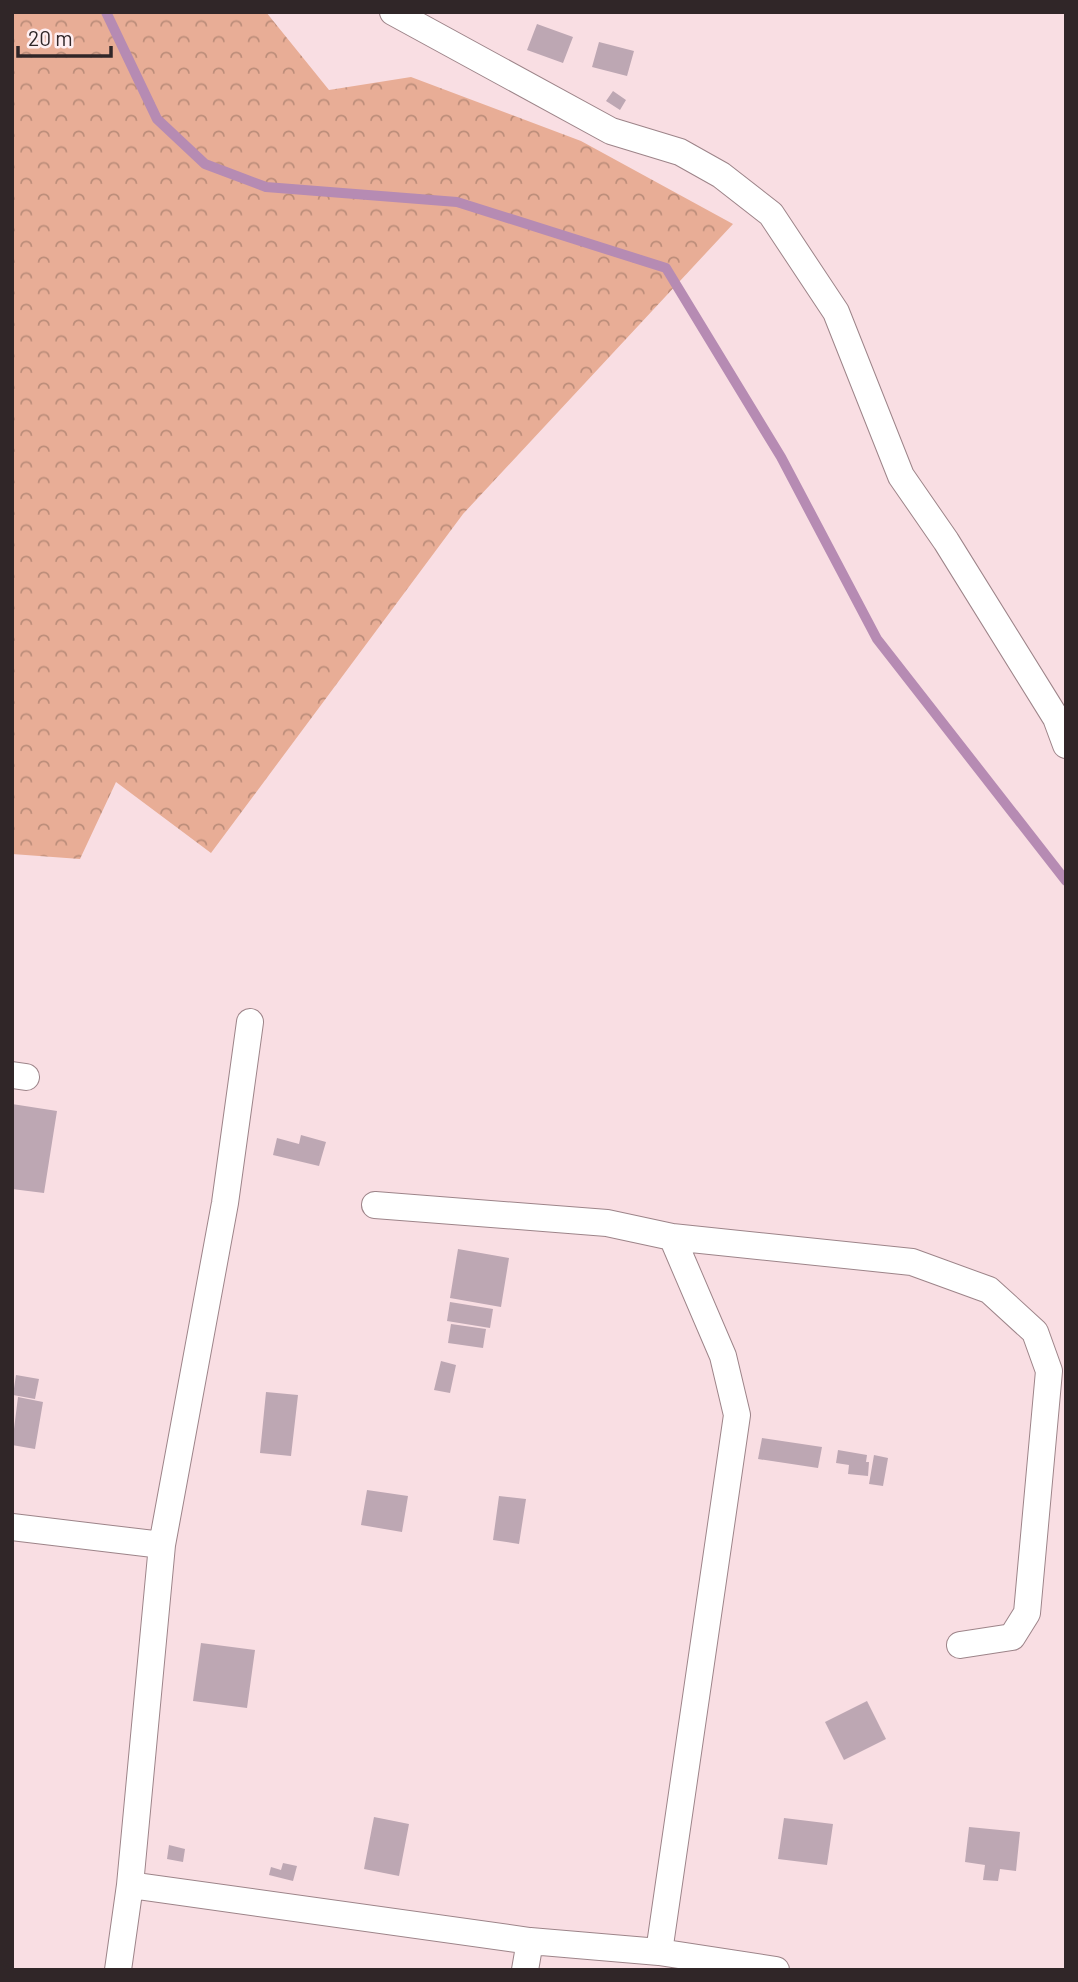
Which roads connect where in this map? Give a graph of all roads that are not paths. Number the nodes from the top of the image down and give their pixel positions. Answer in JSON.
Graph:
{"nodes":[{"id":1,"x":393,"y":12,"type":"edge"},
{"id":2,"x":1066,"y":745,"type":"edge"},
{"id":3,"x":250,"y":1022,"type":"dead end"},
{"id":4,"x":375,"y":1205,"type":"dead end"},
{"id":5,"x":672,"y":1237,"type":"junction"},
{"id":6,"x":12,"y":1527,"type":"edge"},
{"id":7,"x":162,"y":1545,"type":"junction"},
{"id":8,"x":960,"y":1644,"type":"dead end"},
{"id":9,"x":130,"y":1885,"type":"junction"},
{"id":10,"x":530,"y":1941,"type":"junction"},
{"id":11,"x":659,"y":1952,"type":"junction"},
{"id":12,"x":118,"y":1970,"type":"edge"},
{"id":13,"x":526,"y":1970,"type":"edge"},
{"id":14,"x":776,"y":1970,"type":"edge"}],
"edges":[{"from":1,"to":2,"type":"street"},
{"from":3,"to":7,"type":"street"},
{"from":4,"to":5,"type":"street"},
{"from":5,"to":8,"type":"street"},
{"from":5,"to":11,"type":"street"},
{"from":6,"to":7,"type":"street"},
{"from":7,"to":9,"type":"street"},
{"from":9,"to":10,"type":"street"},
{"from":9,"to":12,"type":"street"},
{"from":10,"to":11,"type":"street"},
{"from":10,"to":13,"type":"street"},
{"from":11,"to":14,"type":"street"}]}
